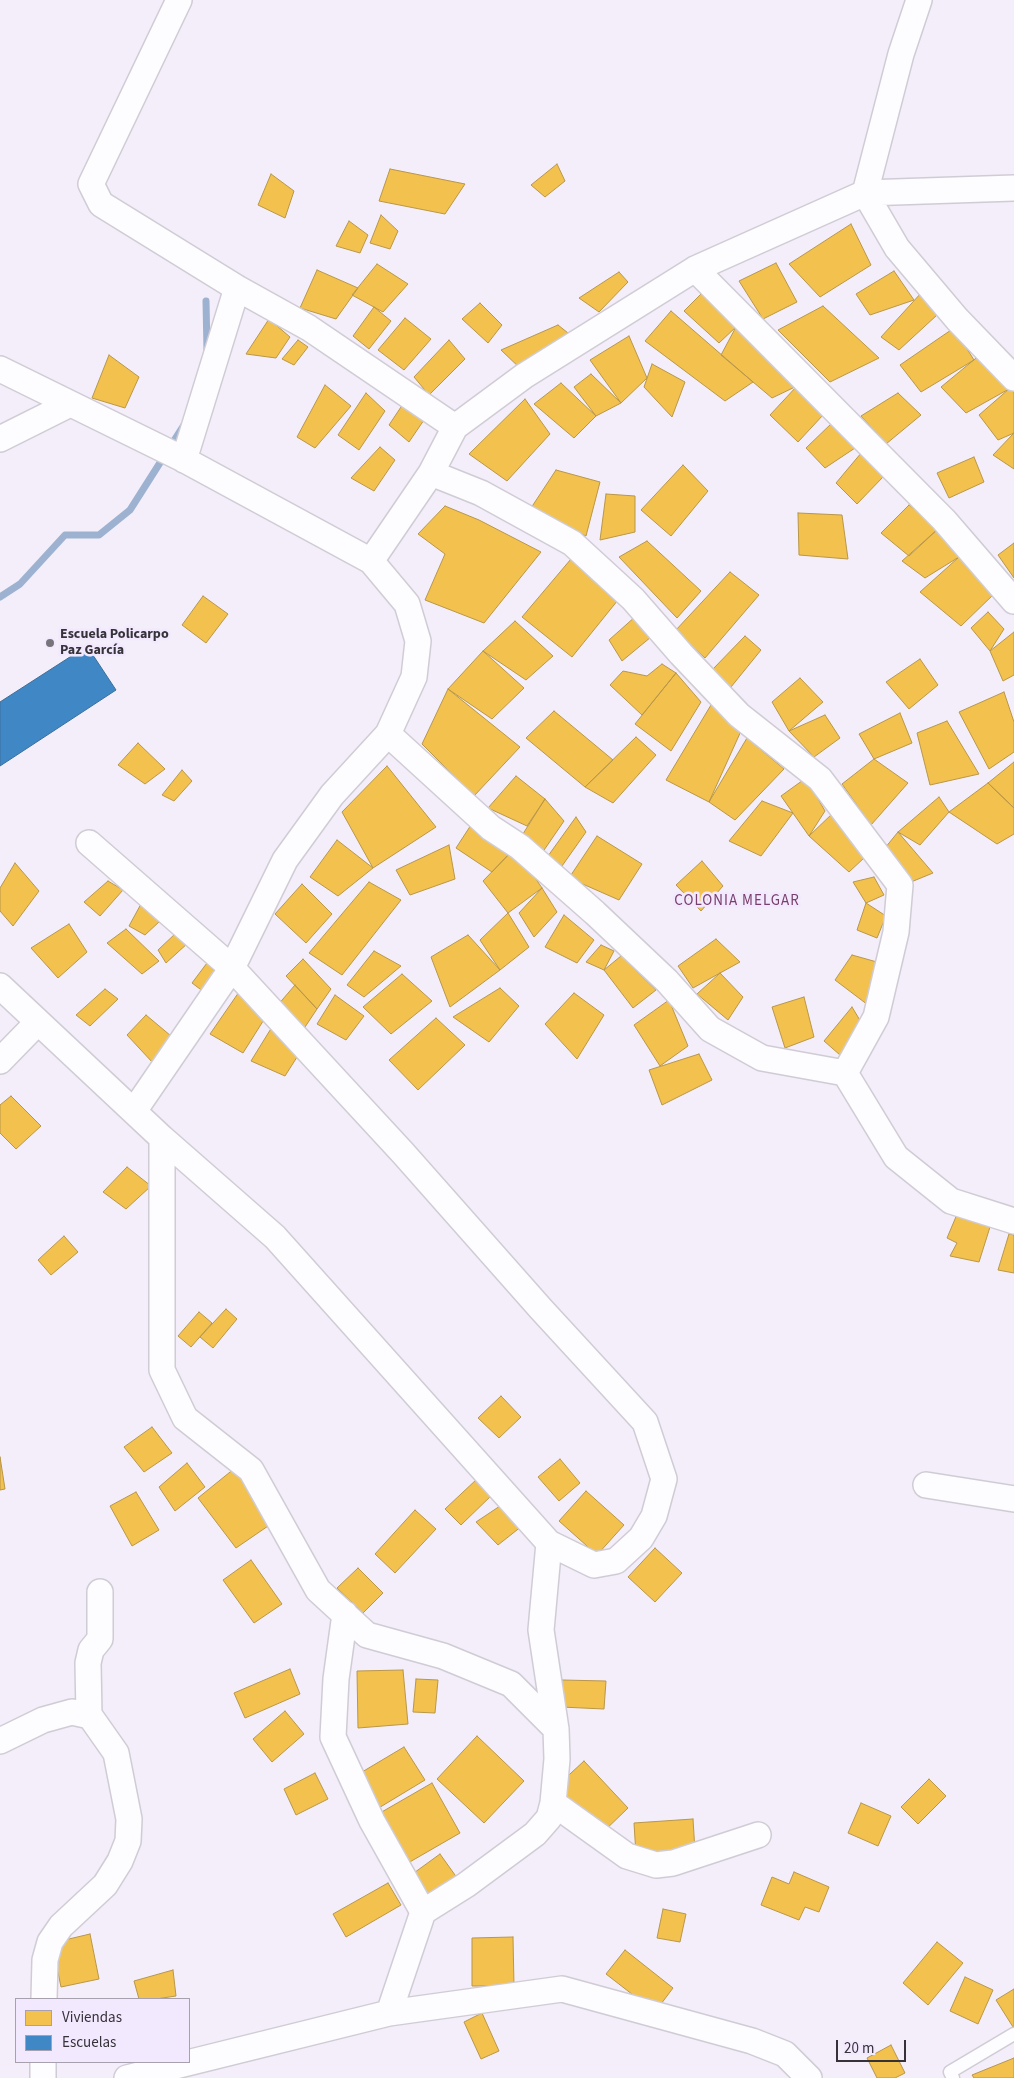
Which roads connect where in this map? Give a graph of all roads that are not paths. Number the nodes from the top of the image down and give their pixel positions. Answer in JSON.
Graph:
{"nodes":[{"id":1,"x":179,"y":0,"type":"edge"},
{"id":2,"x":919,"y":0,"type":"edge"},
{"id":3,"x":1014,"y":188,"type":"edge"},
{"id":4,"x":865,"y":193,"type":"junction"},
{"id":5,"x":695,"y":269,"type":"junction"},
{"id":6,"x":238,"y":288,"type":"junction"},
{"id":7,"x":0,"y":369,"type":"edge"},
{"id":8,"x":1014,"y":378,"type":"edge"},
{"id":9,"x":70,"y":404,"type":"junction"},
{"id":10,"x":455,"y":427,"type":"junction"},
{"id":11,"x":0,"y":440,"type":"edge"},
{"id":12,"x":183,"y":459,"type":"junction"},
{"id":13,"x":431,"y":473,"type":"junction"},
{"id":14,"x":371,"y":561,"type":"junction"},
{"id":15,"x":1014,"y":601,"type":"edge"},
{"id":16,"x":388,"y":734,"type":"junction"},
{"id":17,"x":89,"y":843,"type":"dead end"},
{"id":18,"x":232,"y":968,"type":"junction"},
{"id":19,"x":0,"y":986,"type":"edge"},
{"id":20,"x":38,"y":1022,"type":"junction"},
{"id":21,"x":0,"y":1062,"type":"edge"},
{"id":22,"x":845,"y":1073,"type":"junction"},
{"id":23,"x":134,"y":1111,"type":"junction"},
{"id":24,"x":162,"y":1138,"type":"junction"},
{"id":25,"x":1014,"y":1221,"type":"edge"},
{"id":26,"x":926,"y":1485,"type":"dead end"},
{"id":27,"x":1014,"y":1499,"type":"edge"},
{"id":28,"x":549,"y":1543,"type":"junction"},
{"id":29,"x":100,"y":1592,"type":"dead end"},
{"id":30,"x":345,"y":1614,"type":"junction"},
{"id":31,"x":89,"y":1716,"type":"junction"},
{"id":32,"x":556,"y":1729,"type":"junction"},
{"id":33,"x":0,"y":1741,"type":"edge"},
{"id":34,"x":553,"y":1803,"type":"junction"},
{"id":35,"x":758,"y":1835,"type":"dead end"},
{"id":36,"x":423,"y":1912,"type":"junction"},
{"id":37,"x":44,"y":1998,"type":"edge"},
{"id":38,"x":389,"y":2014,"type":"junction"},
{"id":39,"x":1014,"y":2034,"type":"edge"},
{"id":40,"x":190,"y":2062,"type":"edge"},
{"id":41,"x":43,"y":2063,"type":"edge"},
{"id":42,"x":188,"y":2063,"type":"edge"},
{"id":43,"x":43,"y":2078,"type":"edge"},
{"id":44,"x":126,"y":2078,"type":"edge"},
{"id":45,"x":809,"y":2078,"type":"edge"},
{"id":46,"x":954,"y":2078,"type":"edge"}],
"edges":[{"from":1,"to":6,"type":"street"},
{"from":2,"to":4,"type":"street"},
{"from":3,"to":4,"type":"street"},
{"from":4,"to":5,"type":"street"},
{"from":4,"to":8,"type":"street"},
{"from":5,"to":10,"type":"street"},
{"from":5,"to":15,"type":"street"},
{"from":6,"to":10,"type":"street"},
{"from":6,"to":12,"type":"street"},
{"from":7,"to":9,"type":"street"},
{"from":9,"to":11,"type":"street"},
{"from":9,"to":12,"type":"street"},
{"from":10,"to":13,"type":"street"},
{"from":12,"to":14,"type":"street"},
{"from":13,"to":14,"type":"street"},
{"from":13,"to":22,"type":"street"},
{"from":14,"to":16,"type":"street"},
{"from":16,"to":18,"type":"street"},
{"from":16,"to":22,"type":"street"},
{"from":17,"to":18,"type":"street"},
{"from":18,"to":23,"type":"street"},
{"from":18,"to":28,"type":"street"},
{"from":19,"to":20,"type":"street"},
{"from":20,"to":21,"type":"street"},
{"from":20,"to":23,"type":"street"},
{"from":22,"to":25,"type":"street"},
{"from":23,"to":24,"type":"street"},
{"from":24,"to":28,"type":"street"},
{"from":24,"to":30,"type":"street"},
{"from":26,"to":27,"type":"street"},
{"from":28,"to":32,"type":"street"},
{"from":29,"to":31,"type":"street"},
{"from":30,"to":32,"type":"street"},
{"from":30,"to":36,"type":"street"},
{"from":31,"to":33,"type":"street"},
{"from":31,"to":37,"type":"street"},
{"from":32,"to":34,"type":"street"},
{"from":34,"to":35,"type":"street"},
{"from":34,"to":36,"type":"street"},
{"from":36,"to":38,"type":"street"},
{"from":38,"to":40,"type":"street"},
{"from":38,"to":45,"type":"street"},
{"from":39,"to":46,"type":"lane"},
{"from":41,"to":43,"type":"street"},
{"from":42,"to":44,"type":"street"}]}
